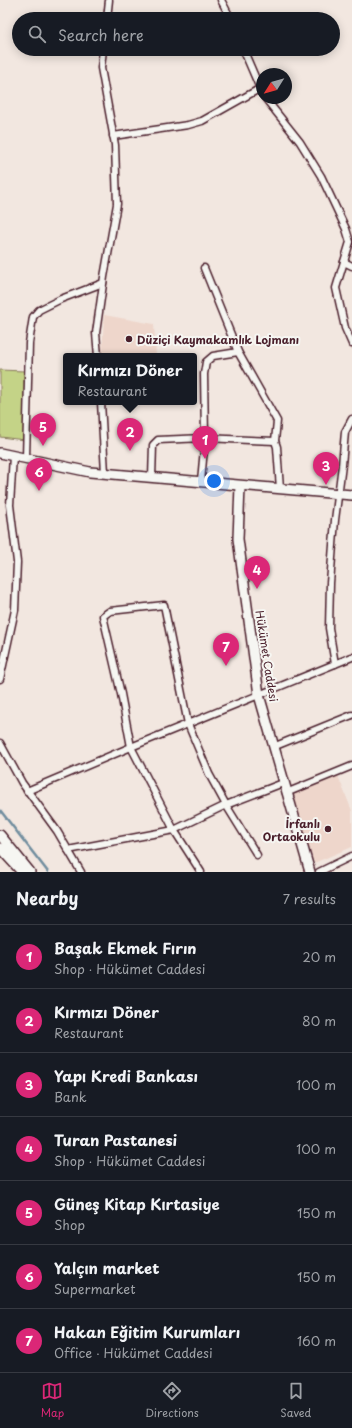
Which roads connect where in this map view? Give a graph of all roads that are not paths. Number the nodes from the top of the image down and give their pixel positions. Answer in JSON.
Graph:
{"nodes":[{"id":1,"x":109,"y":0,"type":"edge"},
{"id":2,"x":221,"y":0,"type":"edge"},
{"id":3,"x":108,"y":12,"type":"edge"},
{"id":4,"x":227,"y":12,"type":"edge"},
{"id":5,"x":102,"y":56,"type":"edge"},
{"id":6,"x":246,"y":56,"type":"edge"},
{"id":7,"x":256,"y":79,"type":"edge"},
{"id":8,"x":256,"y":94,"type":"edge"},
{"id":9,"x":270,"y":104,"type":"edge"},
{"id":10,"x":113,"y":136,"type":"junction"},
{"id":11,"x":344,"y":262,"type":"junction"},
{"id":12,"x":352,"y":266,"type":"edge"},
{"id":13,"x":204,"y":268,"type":"dead end"},
{"id":14,"x":103,"y":283,"type":"junction"},
{"id":15,"x":352,"y":344,"type":"edge"},
{"id":16,"x":238,"y":352,"type":"junction"},
{"id":17,"x":98,"y":353,"type":"edge"},
{"id":18,"x":100,"y":405,"type":"edge"},
{"id":19,"x":352,"y":419,"type":"edge"},
{"id":20,"x":205,"y":438,"type":"junction"},
{"id":21,"x":275,"y":440,"type":"junction"},
{"id":22,"x":0,"y":453,"type":"edge"},
{"id":23,"x":13,"y":456,"type":"junction"},
{"id":24,"x":26,"y":458,"type":"junction"},
{"id":25,"x":105,"y":473,"type":"junction"},
{"id":26,"x":152,"y":478,"type":"junction"},
{"id":27,"x":201,"y":481,"type":"junction"},
{"id":28,"x":240,"y":486,"type":"junction"},
{"id":29,"x":280,"y":489,"type":"junction"},
{"id":30,"x":338,"y":494,"type":"junction"},
{"id":31,"x":352,"y":495,"type":"edge"},
{"id":32,"x":352,"y":657,"type":"edge"},
{"id":33,"x":336,"y":664,"type":"junction"},
{"id":34,"x":0,"y":679,"type":"edge"},
{"id":35,"x":259,"y":696,"type":"junction"},
{"id":36,"x":352,"y":715,"type":"edge"},
{"id":37,"x":188,"y":724,"type":"junction"},
{"id":38,"x":0,"y":743,"type":"edge"},
{"id":39,"x":131,"y":746,"type":"junction"},
{"id":40,"x":273,"y":747,"type":"junction"},
{"id":41,"x":352,"y":766,"type":"edge"},
{"id":42,"x":284,"y":783,"type":"junction"},
{"id":43,"x":27,"y":790,"type":"junction"},
{"id":44,"x":286,"y":793,"type":"junction"},
{"id":45,"x":226,"y":805,"type":"junction"},
{"id":46,"x":174,"y":830,"type":"junction"},
{"id":47,"x":0,"y":835,"type":"edge"},
{"id":48,"x":0,"y":848,"type":"edge"},
{"id":49,"x":68,"y":850,"type":"junction"},
{"id":50,"x":257,"y":855,"type":"dead end"},
{"id":51,"x":352,"y":856,"type":"edge"},
{"id":52,"x":22,"y":872,"type":"edge"},
{"id":53,"x":30,"y":872,"type":"edge"},
{"id":54,"x":81,"y":872,"type":"edge"},
{"id":55,"x":201,"y":872,"type":"edge"},
{"id":56,"x":310,"y":872,"type":"edge"},
{"id":57,"x":319,"y":872,"type":"edge"}],
"edges":[{"from":1,"to":3,"type":"street"},
{"from":2,"to":4,"type":"street"},
{"from":5,"to":10,"type":"street"},
{"from":6,"to":7,"type":"street"},
{"from":8,"to":10,"type":"street"},
{"from":9,"to":11,"type":"street"},
{"from":10,"to":14,"type":"street"},
{"from":11,"to":12,"type":"street"},
{"from":11,"to":15,"type":"street"},
{"from":13,"to":16,"type":"street"},
{"from":14,"to":17,"type":"street"},
{"from":14,"to":24,"type":"street"},
{"from":16,"to":20,"type":"street"},
{"from":16,"to":21,"type":"street"},
{"from":18,"to":25,"type":"street"},
{"from":19,"to":30,"type":"street"},
{"from":20,"to":21,"type":"street"},
{"from":20,"to":26,"type":"street"},
{"from":20,"to":27,"type":"street"},
{"from":21,"to":29,"type":"street"},
{"from":22,"to":23,"type":"street"},
{"from":23,"to":24,"type":"street"},
{"from":23,"to":34,"type":"street"},
{"from":24,"to":25,"type":"street"},
{"from":25,"to":26,"type":"street"},
{"from":26,"to":27,"type":"street"},
{"from":27,"to":28,"type":"street"},
{"from":28,"to":29,"type":"street"},
{"from":28,"to":35,"type":"street","name":"Hükümet Caddesi"},
{"from":29,"to":30,"type":"street"},
{"from":30,"to":31,"type":"street"},
{"from":30,"to":33,"type":"street"},
{"from":32,"to":33,"type":"street"},
{"from":33,"to":35,"type":"street"},
{"from":35,"to":37,"type":"street"},
{"from":35,"to":40,"type":"street","name":"Hükümet Caddesi"},
{"from":36,"to":40,"type":"street"},
{"from":37,"to":39,"type":"street"},
{"from":37,"to":39,"type":"street"},
{"from":37,"to":45,"type":"street"},
{"from":38,"to":43,"type":"street"},
{"from":39,"to":43,"type":"street"},
{"from":39,"to":46,"type":"street"},
{"from":40,"to":42,"type":"street","name":"Hükümet Caddesi"},
{"from":41,"to":44,"type":"street"},
{"from":42,"to":44,"type":"street","name":"Hükümet Caddesi"},
{"from":42,"to":45,"type":"street"},
{"from":43,"to":49,"type":"street"},
{"from":44,"to":56,"type":"street","name":"Hükümet Caddesi"},
{"from":45,"to":46,"type":"street"},
{"from":45,"to":50,"type":"street"},
{"from":46,"to":49,"type":"street"},
{"from":46,"to":55,"type":"street"},
{"from":47,"to":53,"type":"street"},
{"from":48,"to":52,"type":"street"},
{"from":49,"to":54,"type":"street"},
{"from":51,"to":57,"type":"street"}]}
